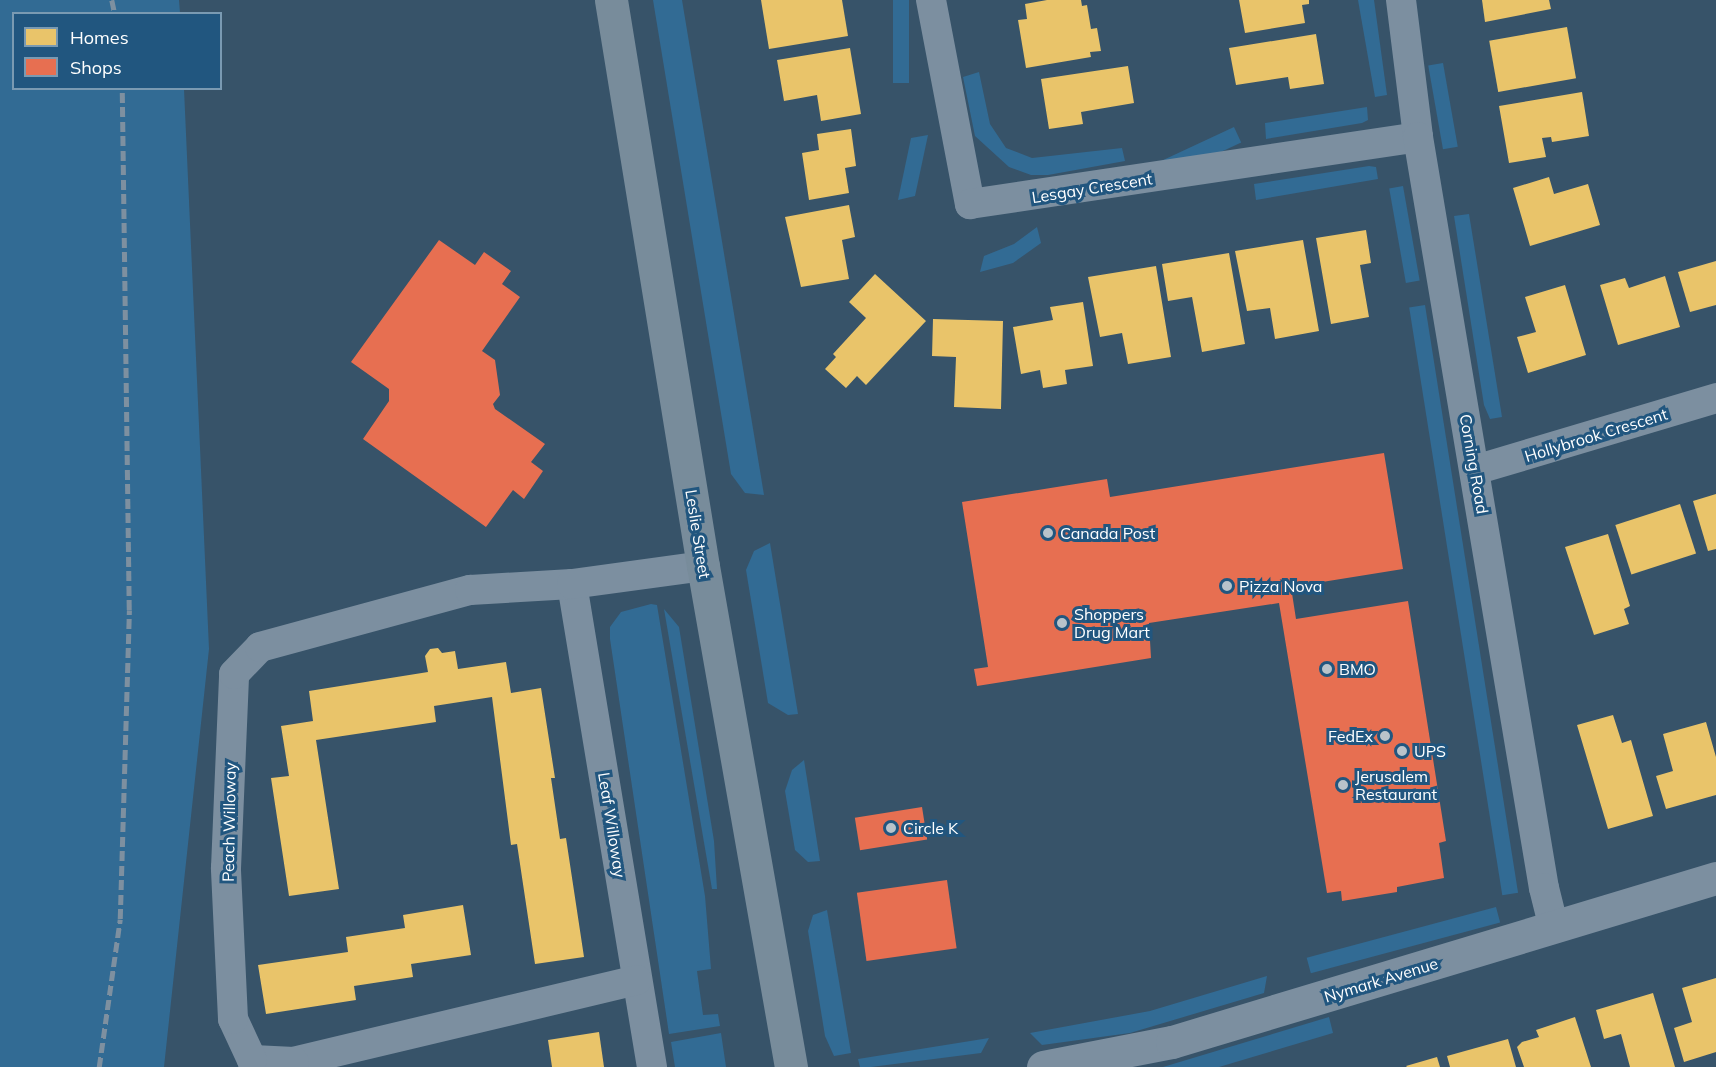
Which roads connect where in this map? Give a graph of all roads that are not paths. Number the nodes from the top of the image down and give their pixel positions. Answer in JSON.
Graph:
{"nodes":[{"id":1,"x":611,"y":0,"type":"edge"},
{"id":2,"x":931,"y":0,"type":"edge"},
{"id":3,"x":1401,"y":0,"type":"edge"},
{"id":4,"x":1418,"y":137,"type":"junction"},
{"id":5,"x":1716,"y":398,"type":"edge"},
{"id":6,"x":1475,"y":470,"type":"junction"},
{"id":7,"x":703,"y":566,"type":"junction"},
{"id":8,"x":572,"y":584,"type":"junction"},
{"id":9,"x":1716,"y":878,"type":"edge"},
{"id":10,"x":1554,"y":928,"type":"junction"},
{"id":11,"x":638,"y":980,"type":"junction"},
{"id":12,"x":1098,"y":1063,"type":"edge"},
{"id":13,"x":652,"y":1067,"type":"edge"},
{"id":14,"x":791,"y":1067,"type":"edge"},
{"id":15,"x":1043,"y":1067,"type":"edge"}],
"edges":[{"from":1,"to":7,"type":"main road","name":"Leslie Street"},
{"from":2,"to":4,"type":"street","name":"Lesgay Crescent"},
{"from":3,"to":4,"type":"street","name":"Corning Road"},
{"from":4,"to":6,"type":"street","name":"Corning Road"},
{"from":5,"to":6,"type":"street","name":"Hollybrook Crescent"},
{"from":6,"to":10,"type":"street","name":"Corning Road"},
{"from":7,"to":8,"type":"street","name":"Peach Willoway"},
{"from":7,"to":14,"type":"main road","name":"Leslie Street"},
{"from":8,"to":11,"type":"street","name":"Leaf Willoway"},
{"from":8,"to":11,"type":"street","name":"Peach Willoway"},
{"from":9,"to":10,"type":"street","name":"Nymark Avenue"},
{"from":10,"to":12,"type":"street","name":"Nymark Avenue"},
{"from":11,"to":13,"type":"street","name":"Leaf Willoway"},
{"from":12,"to":15,"type":"street","name":"Nymark Avenue"}]}
